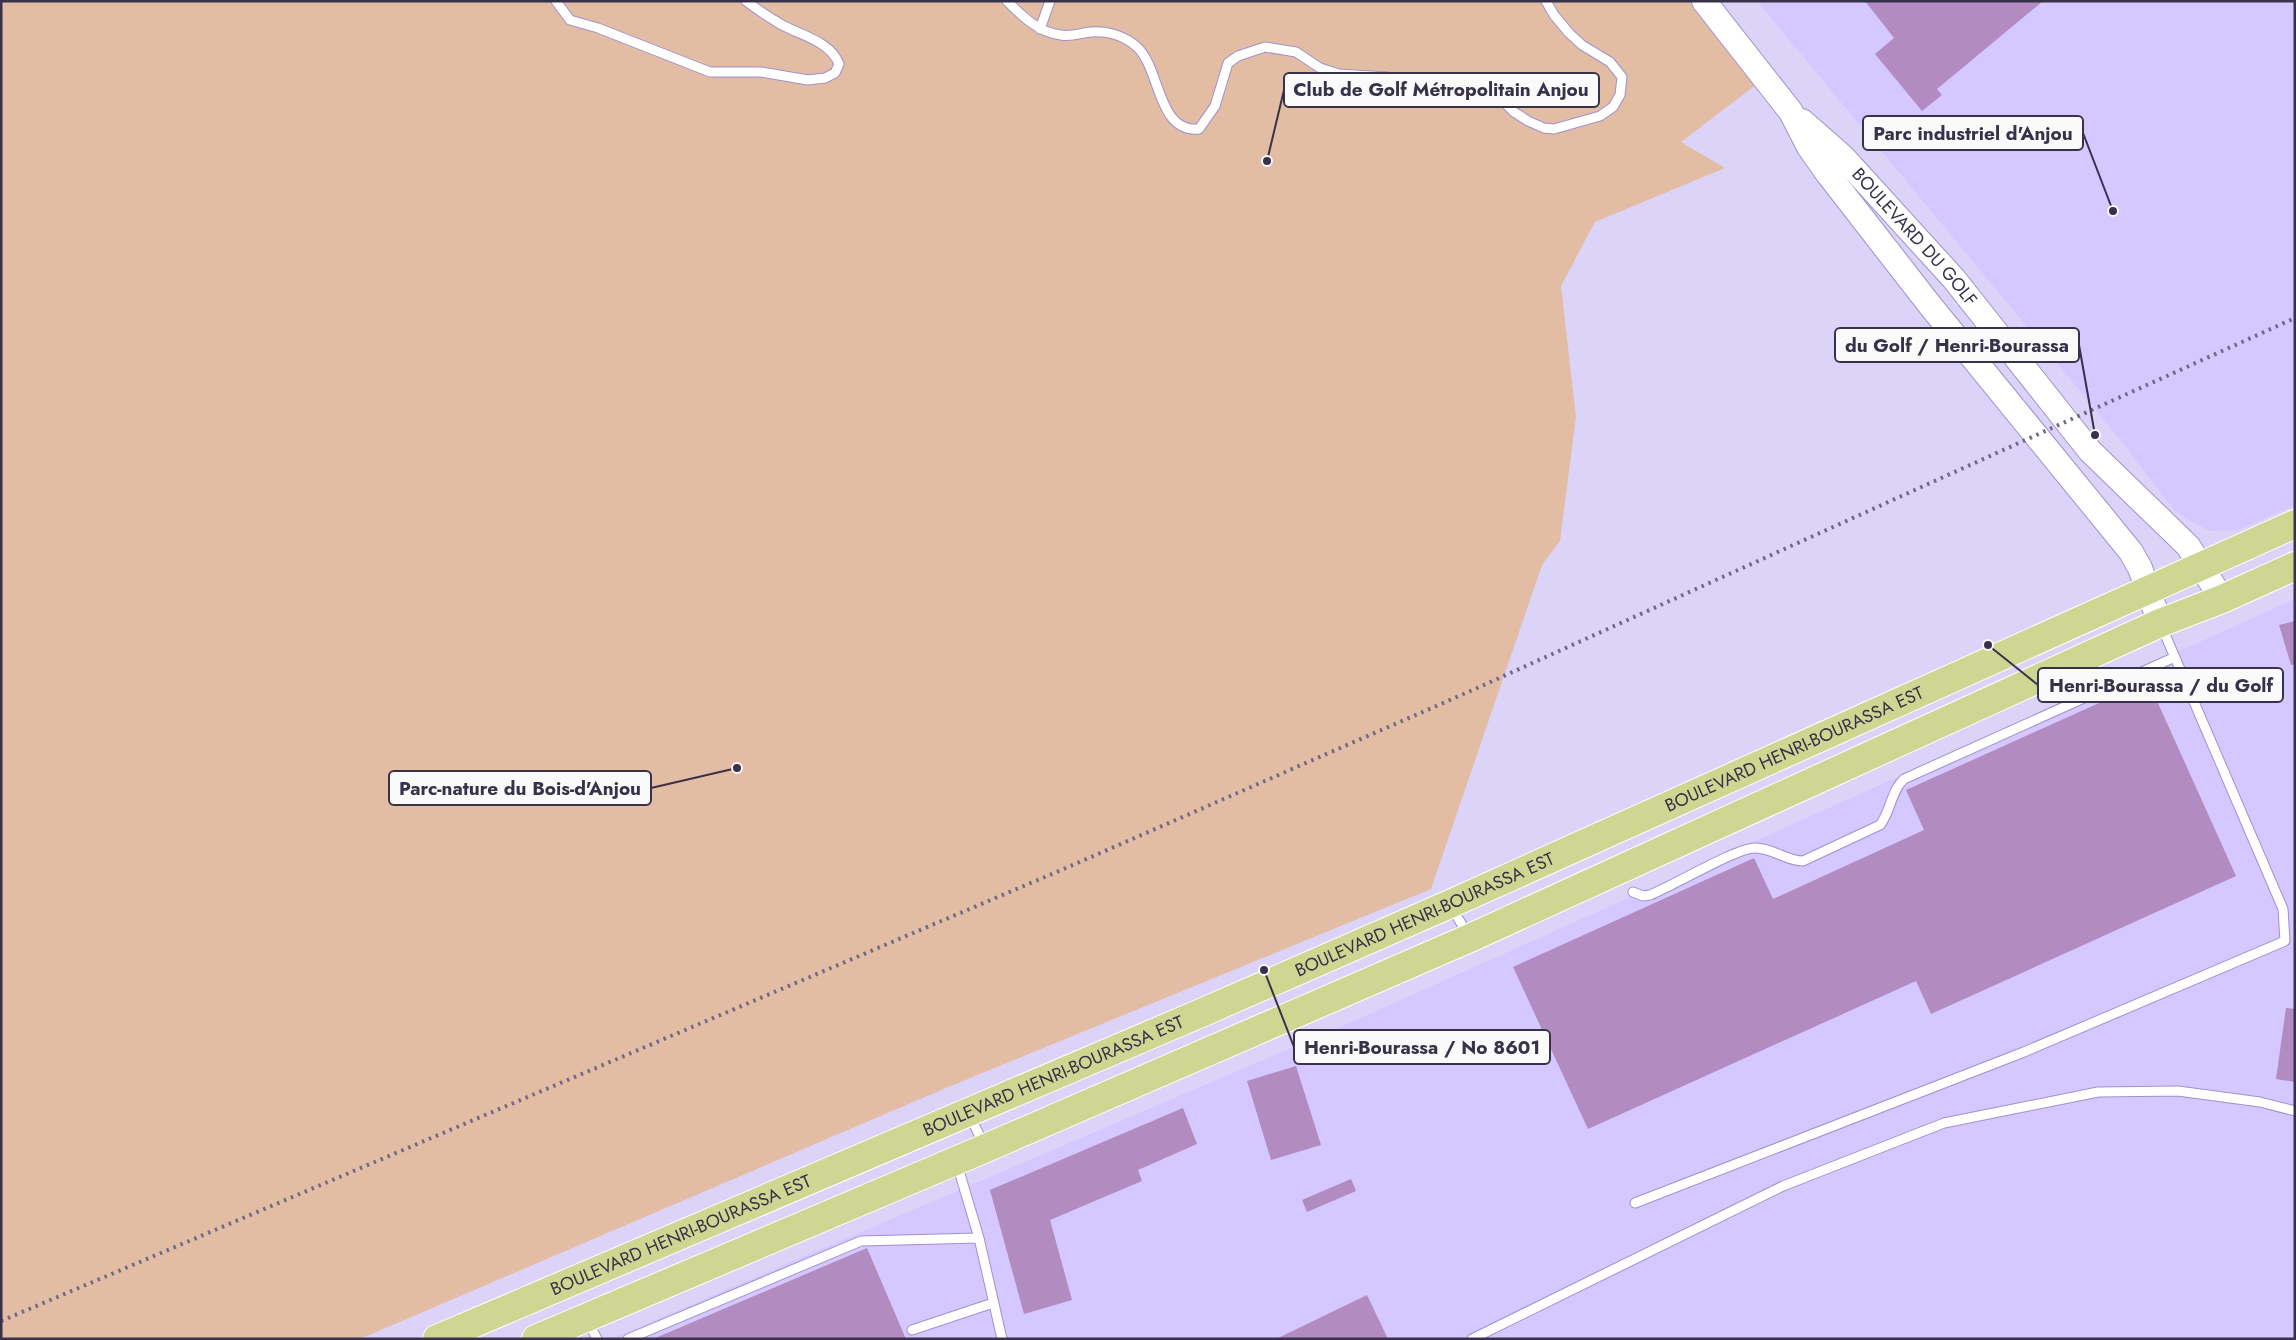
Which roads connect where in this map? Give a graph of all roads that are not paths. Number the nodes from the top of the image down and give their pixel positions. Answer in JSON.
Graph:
{"nodes":[{"id":1,"x":556,"y":1,"type":"edge"},
{"id":2,"x":746,"y":1,"type":"edge"},
{"id":3,"x":1007,"y":1,"type":"edge"},
{"id":4,"x":1050,"y":1,"type":"edge"},
{"id":5,"x":1546,"y":1,"type":"edge"},
{"id":6,"x":1704,"y":1,"type":"edge"},
{"id":7,"x":1040,"y":29,"type":"junction"},
{"id":8,"x":1791,"y":112,"type":"junction"},
{"id":9,"x":2295,"y":524,"type":"edge"},
{"id":10,"x":2295,"y":566,"type":"edge"},
{"id":11,"x":2201,"y":567,"type":"junction"},
{"id":12,"x":2148,"y":588,"type":"junction"},
{"id":13,"x":2222,"y":599,"type":"junction"},
{"id":14,"x":2160,"y":623,"type":"junction"},
{"id":15,"x":2175,"y":657,"type":"junction"},
{"id":16,"x":1633,"y":892,"type":"dead end"},
{"id":17,"x":1450,"y":904,"type":"junction"},
{"id":18,"x":1470,"y":938,"type":"junction"},
{"id":19,"x":968,"y":1111,"type":"junction"},
{"id":20,"x":2295,"y":1111,"type":"edge"},
{"id":21,"x":986,"y":1148,"type":"junction"},
{"id":22,"x":956,"y":1160,"type":"junction"},
{"id":23,"x":1636,"y":1203,"type":"dead end"},
{"id":24,"x":979,"y":1238,"type":"junction"},
{"id":25,"x":993,"y":1303,"type":"junction"},
{"id":26,"x":592,"y":1328,"type":"edge"},
{"id":27,"x":912,"y":1330,"type":"dead end"},
{"id":28,"x":437,"y":1339,"type":"edge"},
{"id":29,"x":536,"y":1339,"type":"edge"},
{"id":30,"x":628,"y":1339,"type":"edge"},
{"id":31,"x":1002,"y":1339,"type":"edge"},
{"id":32,"x":1472,"y":1339,"type":"edge"}],
"edges":[{"from":1,"to":2,"type":"lane"},
{"from":3,"to":7,"type":"lane"},
{"from":4,"to":7,"type":"lane"},
{"from":5,"to":7,"type":"lane"},
{"from":6,"to":8,"type":"street","name":"BOULEVARD DU GOLF"},
{"from":8,"to":11,"type":"street","name":"BOULEVARD DU GOLF"},
{"from":8,"to":12,"type":"street","name":"BOULEVARD DU GOLF"},
{"from":9,"to":11,"type":"main road","name":"BOULEVARD HENRI-BOURASSA EST"},
{"from":10,"to":13,"type":"main road"},
{"from":11,"to":12,"type":"main road","name":"BOULEVARD HENRI-BOURASSA EST"},
{"from":11,"to":13,"type":"street","name":"BOULEVARD DU GOLF"},
{"from":12,"to":14,"type":"street","name":"BOULEVARD DU GOLF"},
{"from":12,"to":17,"type":"main road","name":"BOULEVARD HENRI-BOURASSA EST"},
{"from":13,"to":14,"type":"main road"},
{"from":14,"to":15,"type":"lane"},
{"from":14,"to":18,"type":"main road"},
{"from":15,"to":16,"type":"lane"},
{"from":15,"to":23,"type":"lane"},
{"from":17,"to":18,"type":"lane"},
{"from":17,"to":19,"type":"main road","name":"BOULEVARD HENRI-BOURASSA EST"},
{"from":18,"to":21,"type":"main road"},
{"from":19,"to":21,"type":"lane"},
{"from":19,"to":28,"type":"main road","name":"BOULEVARD HENRI-BOURASSA EST"},
{"from":20,"to":32,"type":"lane"},
{"from":21,"to":22,"type":"main road"},
{"from":22,"to":24,"type":"lane"},
{"from":22,"to":26,"type":"main road"},
{"from":24,"to":25,"type":"lane"},
{"from":24,"to":30,"type":"lane"},
{"from":25,"to":27,"type":"lane"},
{"from":25,"to":31,"type":"lane"},
{"from":26,"to":29,"type":"main road"}]}
